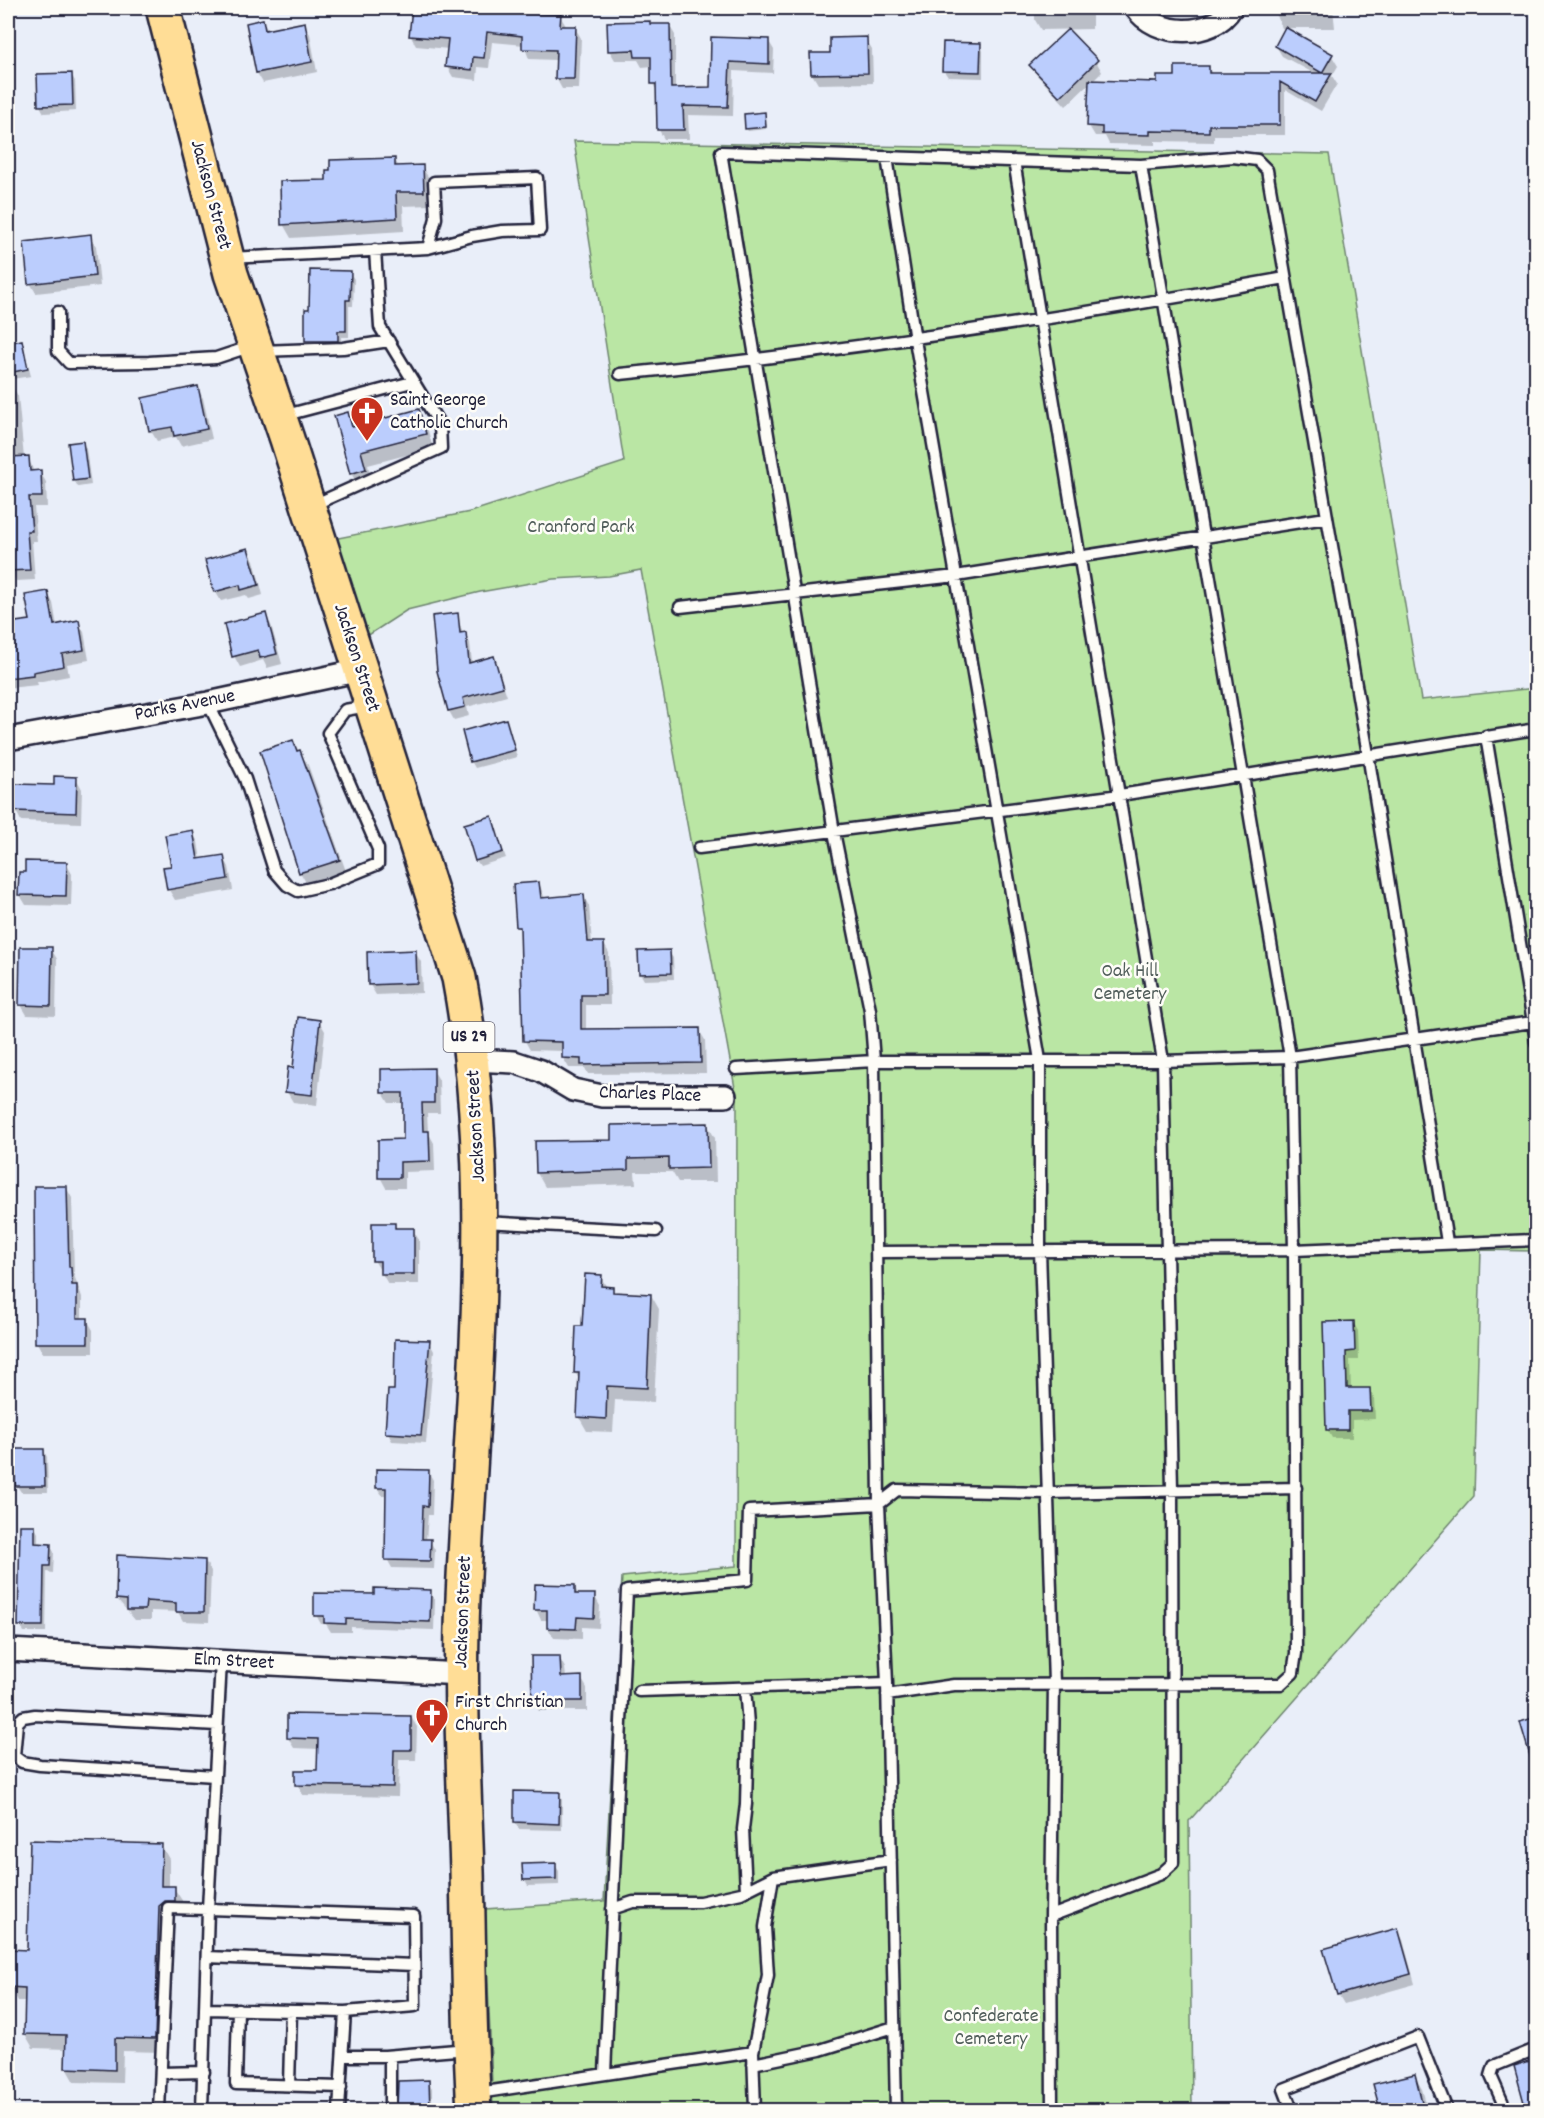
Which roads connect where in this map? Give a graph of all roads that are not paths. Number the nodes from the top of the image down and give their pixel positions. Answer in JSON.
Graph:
{"nodes":[{"id":1,"x":163,"y":8,"type":"edge"},
{"id":2,"x":1136,"y":8,"type":"edge"},
{"id":3,"x":1231,"y":8,"type":"edge"},
{"id":4,"x":887,"y":157,"type":"junction"},
{"id":5,"x":1014,"y":161,"type":"junction"},
{"id":6,"x":1141,"y":165,"type":"junction"},
{"id":7,"x":428,"y":248,"type":"junction"},
{"id":8,"x":375,"y":250,"type":"junction"},
{"id":9,"x":227,"y":258,"type":"junction"},
{"id":10,"x":1285,"y":278,"type":"junction"},
{"id":11,"x":1162,"y":300,"type":"junction"},
{"id":12,"x":58,"y":312,"type":"dead end"},
{"id":13,"x":1041,"y":320,"type":"junction"},
{"id":14,"x":915,"y":340,"type":"junction"},
{"id":15,"x":389,"y":341,"type":"junction"},
{"id":16,"x":256,"y":348,"type":"junction"},
{"id":17,"x":756,"y":361,"type":"junction"},
{"id":18,"x":620,"y":374,"type":"dead end"},
{"id":19,"x":412,"y":382,"type":"junction"},
{"id":20,"x":280,"y":417,"type":"junction"},
{"id":21,"x":307,"y":507,"type":"junction"},
{"id":22,"x":1326,"y":518,"type":"junction"},
{"id":23,"x":1203,"y":538,"type":"junction"},
{"id":24,"x":1080,"y":557,"type":"junction"},
{"id":25,"x":956,"y":576,"type":"junction"},
{"id":26,"x":795,"y":593,"type":"junction"},
{"id":27,"x":680,"y":607,"type":"dead end"},
{"id":28,"x":361,"y":670,"type":"junction"},
{"id":29,"x":208,"y":703,"type":"junction"},
{"id":30,"x":371,"y":705,"type":"junction"},
{"id":31,"x":1536,"y":729,"type":"edge"},
{"id":32,"x":1486,"y":736,"type":"junction"},
{"id":33,"x":8,"y":739,"type":"edge"},
{"id":34,"x":1368,"y":754,"type":"junction"},
{"id":35,"x":1244,"y":776,"type":"junction"},
{"id":36,"x":1120,"y":795,"type":"junction"},
{"id":37,"x":997,"y":811,"type":"junction"},
{"id":38,"x":834,"y":832,"type":"junction"},
{"id":39,"x":699,"y":848,"type":"dead end"},
{"id":40,"x":1535,"y":1022,"type":"edge"},
{"id":41,"x":1415,"y":1039,"type":"junction"},
{"id":42,"x":1536,"y":1042,"type":"edge"},
{"id":43,"x":1290,"y":1057,"type":"junction"},
{"id":44,"x":473,"y":1060,"type":"junction"},
{"id":45,"x":1040,"y":1060,"type":"junction"},
{"id":46,"x":874,"y":1061,"type":"junction"},
{"id":47,"x":1163,"y":1061,"type":"junction"},
{"id":48,"x":736,"y":1069,"type":"dead end"},
{"id":49,"x":725,"y":1096,"type":"dead end"},
{"id":50,"x":480,"y":1222,"type":"junction"},
{"id":51,"x":656,"y":1231,"type":"dead end"},
{"id":52,"x":1536,"y":1240,"type":"edge"},
{"id":53,"x":1448,"y":1242,"type":"junction"},
{"id":54,"x":1167,"y":1249,"type":"junction"},
{"id":55,"x":1040,"y":1250,"type":"junction"},
{"id":56,"x":1294,"y":1250,"type":"junction"},
{"id":57,"x":876,"y":1252,"type":"junction"},
{"id":58,"x":1296,"y":1488,"type":"junction"},
{"id":59,"x":1172,"y":1489,"type":"junction"},
{"id":60,"x":1047,"y":1492,"type":"junction"},
{"id":61,"x":879,"y":1503,"type":"junction"},
{"id":62,"x":8,"y":1650,"type":"edge"},
{"id":63,"x":221,"y":1661,"type":"junction"},
{"id":64,"x":461,"y":1674,"type":"junction"},
{"id":65,"x":887,"y":1683,"type":"junction"},
{"id":66,"x":1054,"y":1683,"type":"junction"},
{"id":67,"x":1171,"y":1684,"type":"junction"},
{"id":68,"x":745,"y":1688,"type":"junction"},
{"id":69,"x":639,"y":1691,"type":"dead end"},
{"id":70,"x":887,"y":1695,"type":"junction"},
{"id":71,"x":218,"y":1725,"type":"junction"},
{"id":72,"x":215,"y":1776,"type":"junction"},
{"id":73,"x":891,"y":1860,"type":"junction"},
{"id":74,"x":773,"y":1877,"type":"junction"},
{"id":75,"x":746,"y":1891,"type":"junction"},
{"id":76,"x":208,"y":1909,"type":"junction"},
{"id":77,"x":612,"y":1909,"type":"junction"},
{"id":78,"x":1051,"y":1916,"type":"junction"},
{"id":79,"x":207,"y":1957,"type":"junction"},
{"id":80,"x":414,"y":1965,"type":"junction"},
{"id":81,"x":206,"y":2009,"type":"junction"},
{"id":82,"x":238,"y":2009,"type":"junction"},
{"id":83,"x":291,"y":2011,"type":"junction"},
{"id":84,"x":345,"y":2012,"type":"junction"},
{"id":85,"x":894,"y":2027,"type":"junction"},
{"id":86,"x":472,"y":2049,"type":"junction"},
{"id":87,"x":1536,"y":2049,"type":"edge"},
{"id":88,"x":753,"y":2052,"type":"junction"},
{"id":89,"x":343,"y":2056,"type":"junction"},
{"id":90,"x":390,"y":2056,"type":"junction"},
{"id":91,"x":753,"y":2064,"type":"junction"},
{"id":92,"x":204,"y":2072,"type":"junction"},
{"id":93,"x":160,"y":2073,"type":"junction"},
{"id":94,"x":605,"y":2073,"type":"junction"},
{"id":95,"x":290,"y":2085,"type":"junction"},
{"id":96,"x":341,"y":2086,"type":"junction"},
{"id":97,"x":474,"y":2102,"type":"edge"},
{"id":98,"x":159,"y":2110,"type":"edge"},
{"id":99,"x":202,"y":2110,"type":"edge"},
{"id":100,"x":339,"y":2110,"type":"edge"},
{"id":101,"x":390,"y":2110,"type":"edge"},
{"id":102,"x":755,"y":2110,"type":"edge"},
{"id":103,"x":896,"y":2110,"type":"edge"},
{"id":104,"x":1052,"y":2110,"type":"edge"},
{"id":105,"x":1292,"y":2110,"type":"edge"},
{"id":106,"x":1447,"y":2110,"type":"edge"},
{"id":107,"x":1506,"y":2110,"type":"edge"}],
"edges":[{"from":1,"to":9,"type":"main road","name":"Jackson Street","number":"US 29"},
{"from":2,"to":3,"type":"street"},
{"from":4,"to":5,"type":"lane"},
{"from":4,"to":14,"type":"lane"},
{"from":4,"to":17,"type":"lane"},
{"from":5,"to":6,"type":"lane"},
{"from":5,"to":13,"type":"lane"},
{"from":6,"to":10,"type":"lane"},
{"from":6,"to":11,"type":"lane"},
{"from":7,"to":7,"type":"lane"},
{"from":7,"to":8,"type":"lane"},
{"from":8,"to":9,"type":"lane"},
{"from":8,"to":15,"type":"lane"},
{"from":9,"to":16,"type":"main road","name":"Jackson Street","number":"US 29"},
{"from":10,"to":11,"type":"lane"},
{"from":10,"to":22,"type":"lane"},
{"from":11,"to":13,"type":"lane"},
{"from":11,"to":23,"type":"lane"},
{"from":12,"to":16,"type":"lane"},
{"from":13,"to":14,"type":"lane"},
{"from":13,"to":24,"type":"lane"},
{"from":14,"to":17,"type":"lane"},
{"from":14,"to":25,"type":"lane"},
{"from":15,"to":16,"type":"lane"},
{"from":15,"to":19,"type":"lane"},
{"from":16,"to":20,"type":"main road","name":"Jackson Street","number":"US 29"},
{"from":17,"to":18,"type":"lane"},
{"from":17,"to":26,"type":"lane"},
{"from":19,"to":20,"type":"lane"},
{"from":19,"to":21,"type":"lane"},
{"from":20,"to":21,"type":"main road","name":"Jackson Street","number":"US 29"},
{"from":21,"to":28,"type":"main road","name":"Jackson Street","number":"US 29"},
{"from":22,"to":23,"type":"lane"},
{"from":22,"to":34,"type":"lane"},
{"from":23,"to":24,"type":"lane"},
{"from":23,"to":35,"type":"lane"},
{"from":24,"to":25,"type":"lane"},
{"from":24,"to":36,"type":"lane"},
{"from":25,"to":26,"type":"lane"},
{"from":25,"to":37,"type":"lane"},
{"from":26,"to":27,"type":"lane"},
{"from":26,"to":38,"type":"lane"},
{"from":28,"to":29,"type":"street","name":"Parks Avenue"},
{"from":28,"to":30,"type":"main road","name":"Jackson Street","number":"US 29"},
{"from":29,"to":30,"type":"lane"},
{"from":29,"to":33,"type":"street","name":"Parks Avenue"},
{"from":30,"to":44,"type":"main road","name":"Jackson Street","number":"US 29"},
{"from":31,"to":32,"type":"lane"},
{"from":32,"to":34,"type":"lane"},
{"from":32,"to":40,"type":"lane"},
{"from":34,"to":35,"type":"lane"},
{"from":34,"to":41,"type":"lane"},
{"from":35,"to":36,"type":"lane"},
{"from":35,"to":43,"type":"lane"},
{"from":36,"to":37,"type":"lane"},
{"from":36,"to":47,"type":"lane"},
{"from":37,"to":38,"type":"lane"},
{"from":37,"to":45,"type":"lane"},
{"from":38,"to":39,"type":"lane"},
{"from":38,"to":46,"type":"lane"},
{"from":40,"to":41,"type":"lane"},
{"from":40,"to":42,"type":"lane"},
{"from":41,"to":43,"type":"lane"},
{"from":41,"to":53,"type":"lane"},
{"from":43,"to":47,"type":"lane"},
{"from":43,"to":56,"type":"lane"},
{"from":44,"to":49,"type":"street","name":"Charles Place"},
{"from":44,"to":50,"type":"main road","name":"Jackson Street","number":"US 29"},
{"from":45,"to":46,"type":"lane"},
{"from":45,"to":47,"type":"lane"},
{"from":45,"to":55,"type":"lane"},
{"from":46,"to":48,"type":"lane"},
{"from":46,"to":57,"type":"lane"},
{"from":47,"to":54,"type":"lane"},
{"from":50,"to":51,"type":"lane"},
{"from":50,"to":64,"type":"main road","name":"Jackson Street","number":"US 29"},
{"from":52,"to":53,"type":"lane"},
{"from":53,"to":56,"type":"lane"},
{"from":54,"to":55,"type":"lane"},
{"from":54,"to":56,"type":"lane"},
{"from":54,"to":59,"type":"lane"},
{"from":55,"to":57,"type":"lane"},
{"from":55,"to":60,"type":"lane"},
{"from":56,"to":58,"type":"lane"},
{"from":57,"to":61,"type":"lane"},
{"from":58,"to":59,"type":"lane"},
{"from":58,"to":67,"type":"lane"},
{"from":59,"to":60,"type":"lane"},
{"from":59,"to":67,"type":"lane"},
{"from":60,"to":61,"type":"lane"},
{"from":60,"to":66,"type":"lane"},
{"from":61,"to":65,"type":"lane"},
{"from":61,"to":77,"type":"lane"},
{"from":62,"to":63,"type":"street","name":"Elm Street"},
{"from":63,"to":64,"type":"street","name":"Elm Street"},
{"from":63,"to":71,"type":"lane"},
{"from":64,"to":86,"type":"main road","name":"Jackson Street","number":"US 29"},
{"from":65,"to":68,"type":"lane"},
{"from":65,"to":70,"type":"lane"},
{"from":66,"to":67,"type":"lane"},
{"from":66,"to":70,"type":"lane"},
{"from":66,"to":78,"type":"lane"},
{"from":67,"to":78,"type":"lane"},
{"from":68,"to":69,"type":"lane"},
{"from":68,"to":75,"type":"lane"},
{"from":70,"to":73,"type":"lane"},
{"from":71,"to":72,"type":"lane"},
{"from":71,"to":72,"type":"lane"},
{"from":72,"to":76,"type":"lane"},
{"from":73,"to":74,"type":"lane"},
{"from":73,"to":85,"type":"lane"},
{"from":74,"to":75,"type":"lane"},
{"from":74,"to":88,"type":"lane"},
{"from":75,"to":77,"type":"lane"},
{"from":76,"to":79,"type":"lane"},
{"from":76,"to":80,"type":"lane"},
{"from":76,"to":93,"type":"lane"},
{"from":77,"to":94,"type":"lane"},
{"from":78,"to":104,"type":"lane"},
{"from":79,"to":80,"type":"lane"},
{"from":79,"to":81,"type":"lane"},
{"from":80,"to":84,"type":"lane"},
{"from":81,"to":82,"type":"lane"},
{"from":81,"to":92,"type":"lane"},
{"from":82,"to":83,"type":"lane"},
{"from":82,"to":95,"type":"lane"},
{"from":83,"to":84,"type":"lane"},
{"from":83,"to":95,"type":"lane"},
{"from":84,"to":89,"type":"lane"},
{"from":85,"to":91,"type":"lane"},
{"from":85,"to":103,"type":"lane"},
{"from":86,"to":90,"type":"lane"},
{"from":86,"to":97,"type":"main road","name":"Jackson Street","number":"US 29"},
{"from":87,"to":107,"type":"lane"},
{"from":88,"to":91,"type":"lane"},
{"from":88,"to":94,"type":"lane"},
{"from":89,"to":90,"type":"lane"},
{"from":89,"to":96,"type":"lane"},
{"from":90,"to":101,"type":"lane"},
{"from":91,"to":102,"type":"lane"},
{"from":92,"to":93,"type":"lane"},
{"from":92,"to":99,"type":"lane"},
{"from":93,"to":98,"type":"lane"},
{"from":94,"to":97,"type":"lane"},
{"from":95,"to":96,"type":"lane"},
{"from":96,"to":100,"type":"lane"},
{"from":105,"to":106,"type":"lane"}]}
